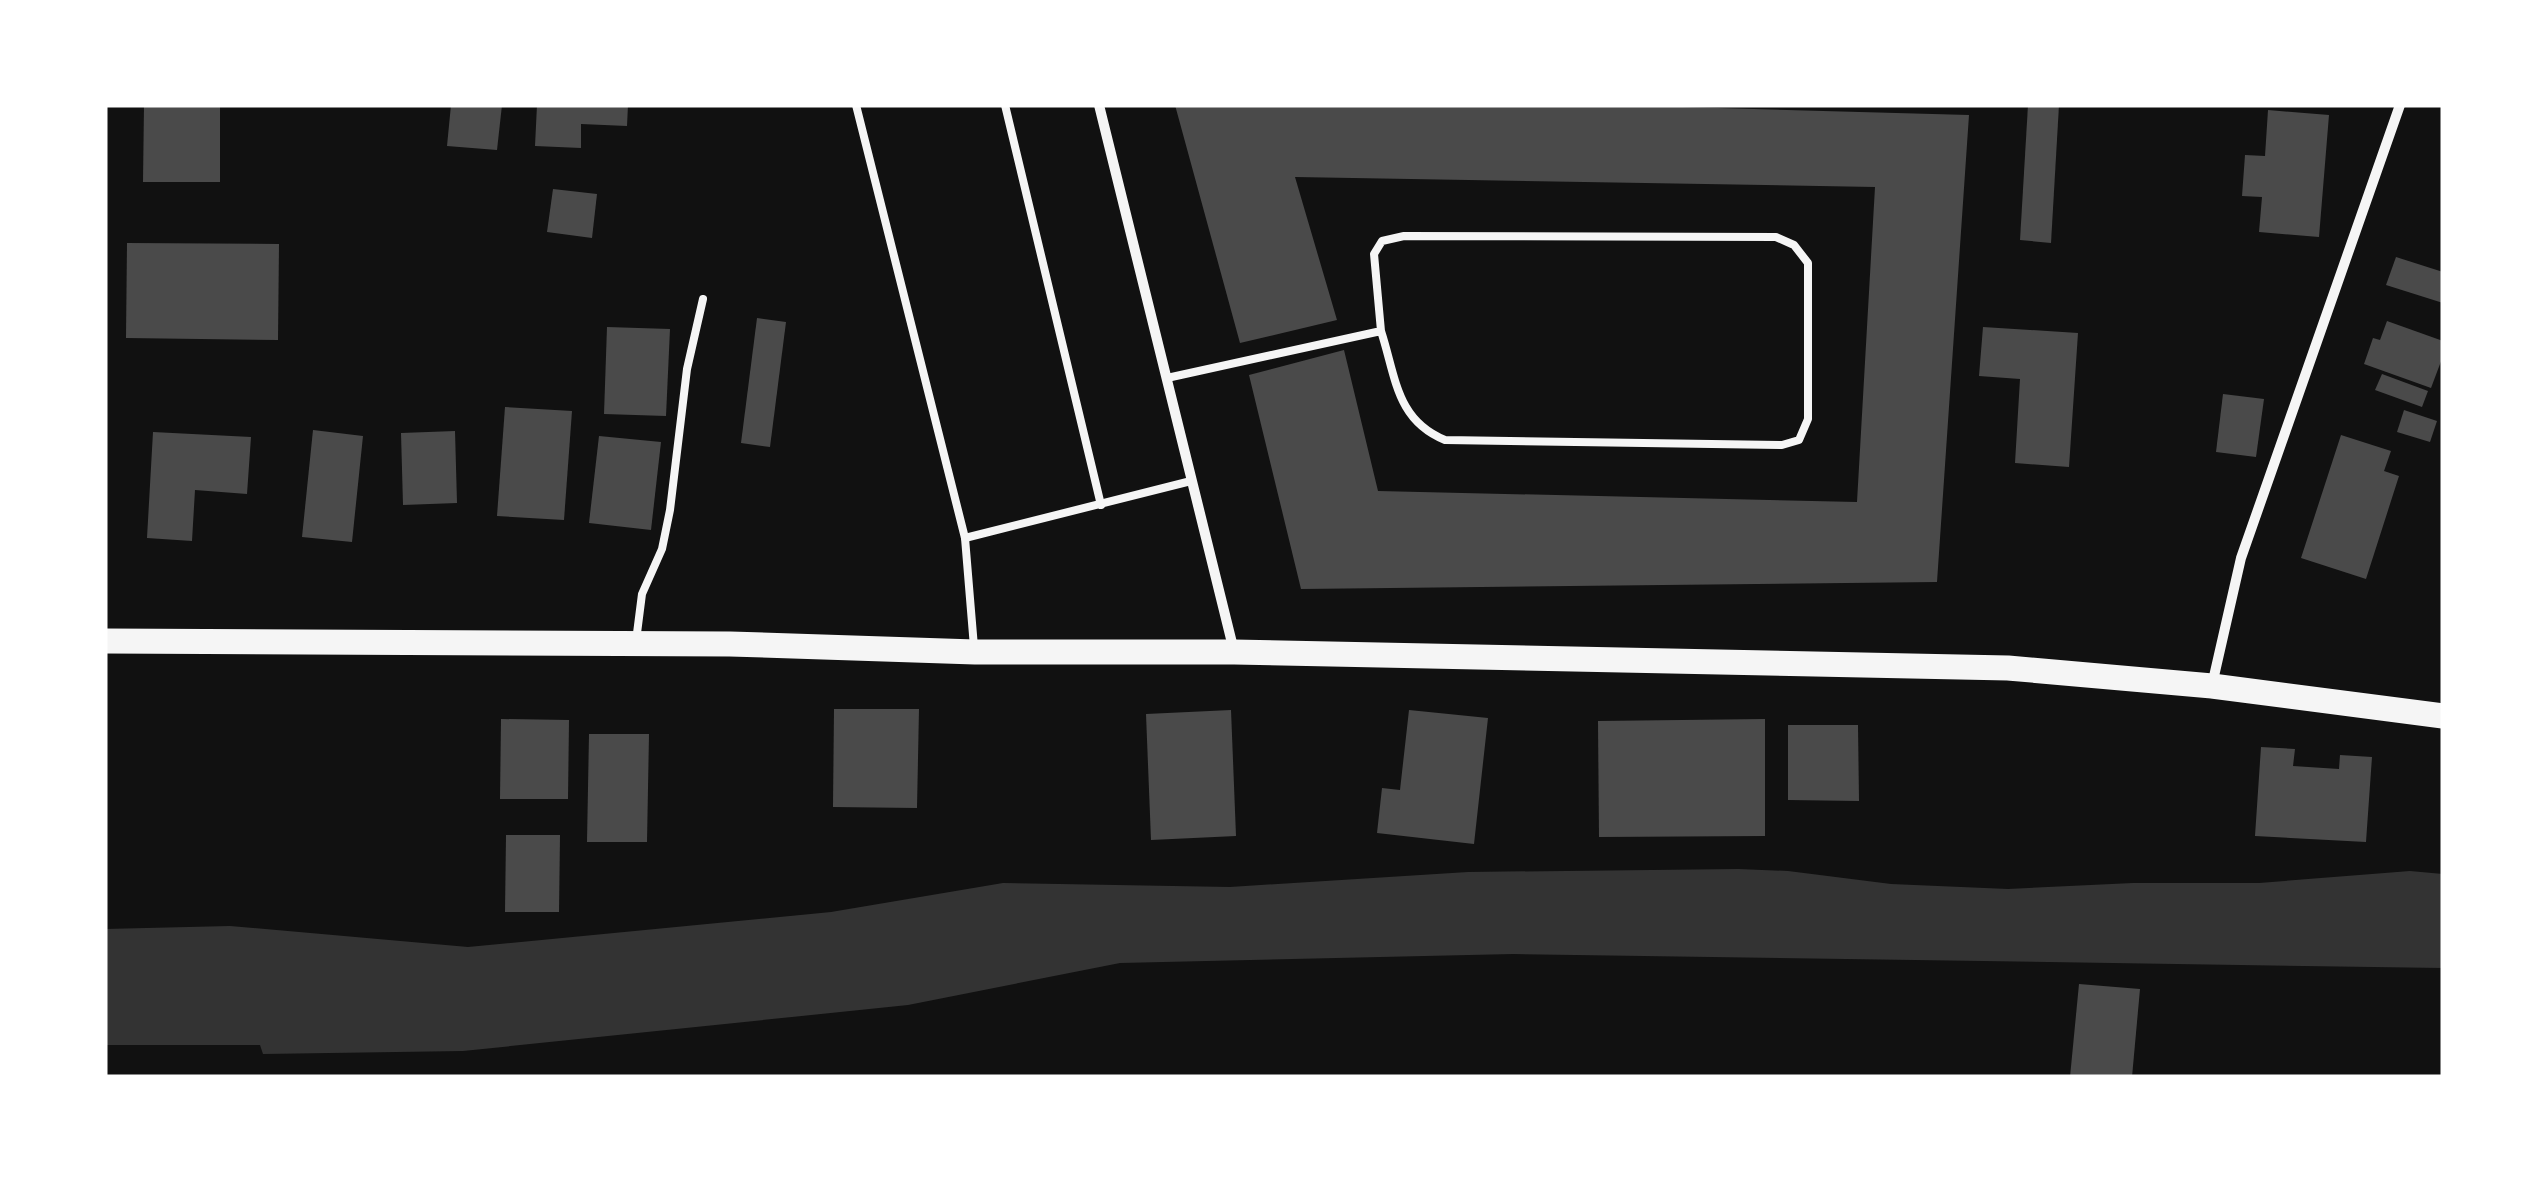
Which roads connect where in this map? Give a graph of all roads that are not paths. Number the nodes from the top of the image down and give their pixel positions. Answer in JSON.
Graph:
{"nodes":[{"id":1,"x":856,"y":105,"type":"edge"},
{"id":2,"x":1005,"y":105,"type":"edge"},
{"id":3,"x":1099,"y":105,"type":"edge"},
{"id":4,"x":2400,"y":105,"type":"edge"},
{"id":5,"x":703,"y":299,"type":"dead end"},
{"id":6,"x":1381,"y":332,"type":"junction"},
{"id":7,"x":1166,"y":378,"type":"junction"},
{"id":8,"x":1192,"y":481,"type":"junction"},
{"id":9,"x":1101,"y":504,"type":"junction"},
{"id":10,"x":964,"y":538,"type":"junction"},
{"id":11,"x":105,"y":641,"type":"edge"},
{"id":12,"x":636,"y":646,"type":"junction"},
{"id":13,"x":974,"y":652,"type":"junction"},
{"id":14,"x":1234,"y":652,"type":"junction"},
{"id":15,"x":2212,"y":686,"type":"junction"},
{"id":16,"x":2443,"y":716,"type":"edge"}],
"edges":[{"from":1,"to":10,"type":"lane"},
{"from":2,"to":9,"type":"lane"},
{"from":3,"to":7,"type":"street"},
{"from":4,"to":15,"type":"street"},
{"from":5,"to":12,"type":"lane"},
{"from":6,"to":6,"type":"lane"},
{"from":6,"to":7,"type":"lane"},
{"from":7,"to":8,"type":"street"},
{"from":8,"to":9,"type":"lane"},
{"from":8,"to":14,"type":"street"},
{"from":9,"to":10,"type":"lane"},
{"from":10,"to":13,"type":"lane"},
{"from":11,"to":12,"type":"main road"},
{"from":12,"to":13,"type":"main road"},
{"from":13,"to":14,"type":"main road"},
{"from":14,"to":15,"type":"main road"},
{"from":15,"to":16,"type":"main road"}]}
